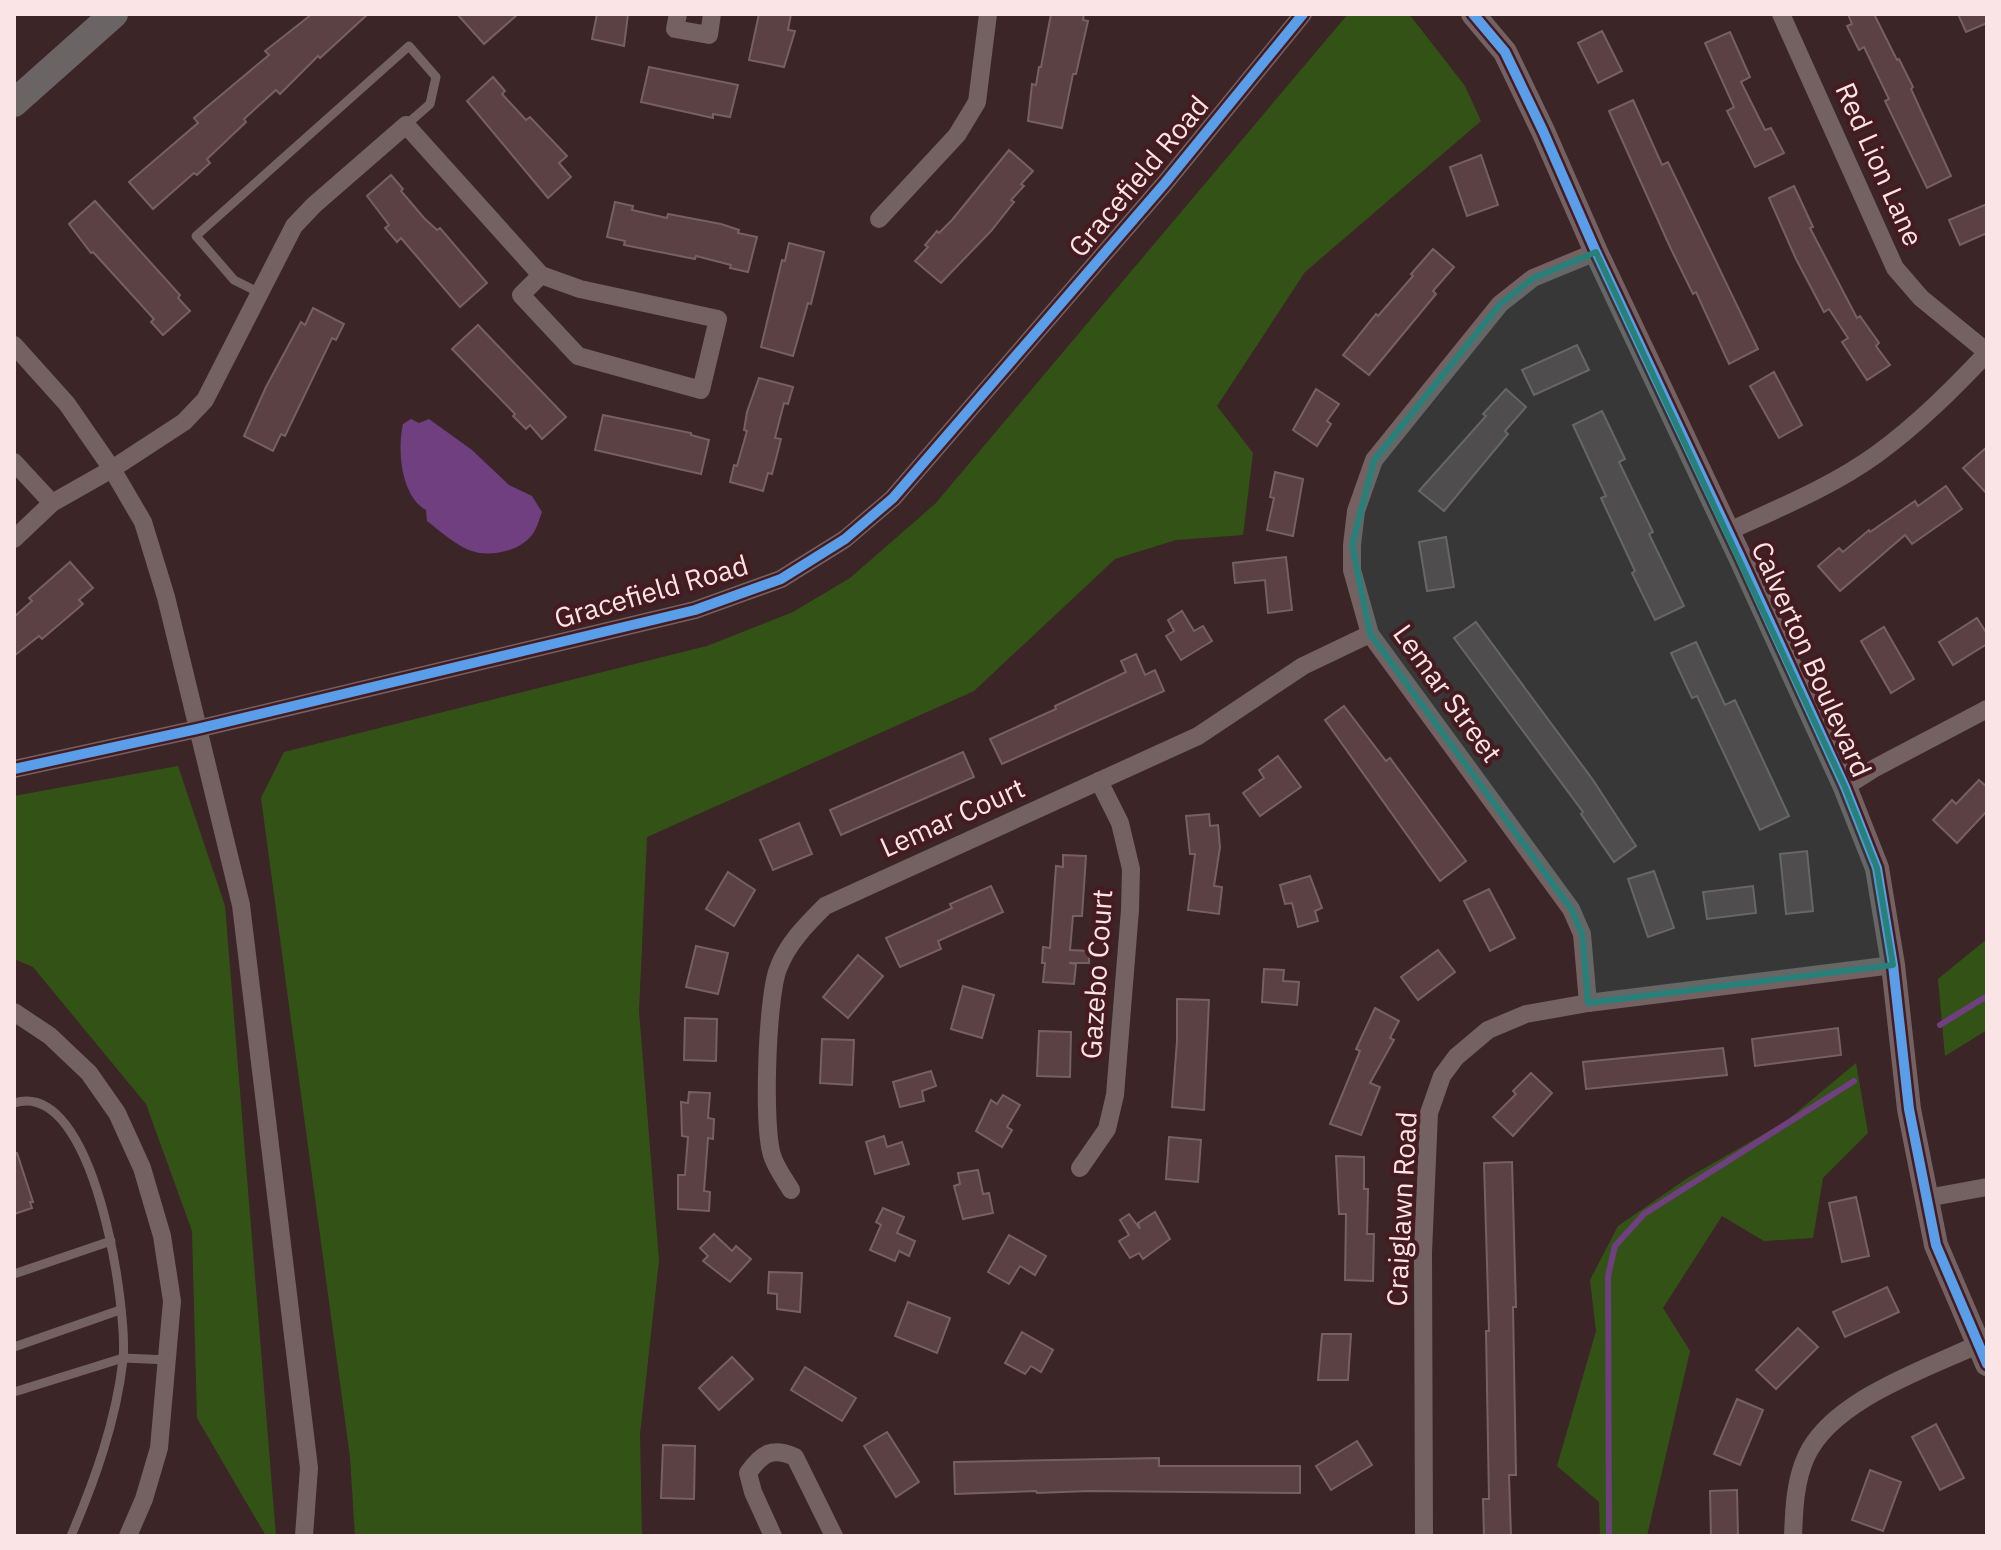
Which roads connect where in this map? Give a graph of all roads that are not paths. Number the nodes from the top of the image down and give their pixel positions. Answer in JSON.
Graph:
{"nodes":[{"id":1,"x":114,"y":14,"type":"edge"},
{"id":2,"x":678,"y":14,"type":"edge"},
{"id":3,"x":712,"y":14,"type":"edge"},
{"id":4,"x":988,"y":14,"type":"edge"},
{"id":5,"x":1303,"y":14,"type":"edge"},
{"id":6,"x":1473,"y":14,"type":"edge"},
{"id":7,"x":1781,"y":14,"type":"edge"},
{"id":8,"x":14,"y":103,"type":"edge"},
{"id":9,"x":406,"y":125,"type":"junction"},
{"id":10,"x":879,"y":219,"type":"dead end"},
{"id":11,"x":1596,"y":252,"type":"junction"},
{"id":12,"x":541,"y":275,"type":"junction"},
{"id":13,"x":260,"y":293,"type":"junction"},
{"id":14,"x":14,"y":345,"type":"edge"},
{"id":15,"x":1987,"y":352,"type":"edge"},
{"id":16,"x":14,"y":462,"type":"edge"},
{"id":17,"x":112,"y":469,"type":"junction"},
{"id":18,"x":52,"y":503,"type":"junction"},
{"id":19,"x":1729,"y":531,"type":"junction"},
{"id":20,"x":14,"y":539,"type":"edge"},
{"id":21,"x":1370,"y":634,"type":"junction"},
{"id":22,"x":1987,"y":709,"type":"edge"},
{"id":23,"x":197,"y":729,"type":"junction"},
{"id":24,"x":14,"y":769,"type":"edge"},
{"id":25,"x":1099,"y":781,"type":"junction"},
{"id":26,"x":1845,"y":787,"type":"junction"},
{"id":27,"x":1893,"y":965,"type":"junction"},
{"id":28,"x":1588,"y":1003,"type":"junction"},
{"id":29,"x":14,"y":1012,"type":"edge"},
{"id":30,"x":14,"y":1103,"type":"edge"},
{"id":31,"x":1080,"y":1168,"type":"dead end"},
{"id":32,"x":1987,"y":1187,"type":"edge"},
{"id":33,"x":791,"y":1190,"type":"dead end"},
{"id":34,"x":1927,"y":1198,"type":"junction"},
{"id":35,"x":111,"y":1241,"type":"junction"},
{"id":36,"x":14,"y":1274,"type":"edge"},
{"id":37,"x":120,"y":1310,"type":"junction"},
{"id":38,"x":14,"y":1347,"type":"edge"},
{"id":39,"x":1983,"y":1354,"type":"edge"},
{"id":40,"x":123,"y":1358,"type":"junction"},
{"id":41,"x":169,"y":1360,"type":"junction"},
{"id":42,"x":14,"y":1392,"type":"edge"},
{"id":43,"x":71,"y":1536,"type":"edge"},
{"id":44,"x":128,"y":1536,"type":"edge"},
{"id":45,"x":304,"y":1536,"type":"edge"},
{"id":46,"x":773,"y":1536,"type":"edge"},
{"id":47,"x":834,"y":1536,"type":"edge"},
{"id":48,"x":1424,"y":1536,"type":"edge"},
{"id":49,"x":1793,"y":1536,"type":"edge"}],
"edges":[{"from":1,"to":8,"type":"main road"},
{"from":2,"to":3,"type":"street"},
{"from":4,"to":10,"type":"street"},
{"from":5,"to":23,"type":"street","name":"Gracefield Road"},
{"from":6,"to":11,"type":"street","name":"Calverton Boulevard"},
{"from":7,"to":15,"type":"street","name":"Red Lion Lane"},
{"from":9,"to":12,"type":"street"},
{"from":9,"to":13,"type":"street"},
{"from":9,"to":13,"type":"lane"},
{"from":11,"to":19,"type":"street","name":"Calverton Boulevard"},
{"from":11,"to":21,"type":"street","name":"Lemar Street"},
{"from":12,"to":12,"type":"street"},
{"from":13,"to":17,"type":"street"},
{"from":14,"to":17,"type":"street"},
{"from":15,"to":19,"type":"street"},
{"from":16,"to":18,"type":"street"},
{"from":17,"to":18,"type":"street"},
{"from":17,"to":23,"type":"street"},
{"from":18,"to":20,"type":"street"},
{"from":19,"to":26,"type":"street","name":"Calverton Boulevard"},
{"from":21,"to":25,"type":"street","name":"Lemar Court"},
{"from":21,"to":28,"type":"street","name":"Lemar Street"},
{"from":22,"to":26,"type":"street"},
{"from":23,"to":24,"type":"street","name":"Gracefield Road"},
{"from":23,"to":45,"type":"street"},
{"from":25,"to":31,"type":"street","name":"Gazebo Court"},
{"from":25,"to":33,"type":"street","name":"Lemar Court"},
{"from":26,"to":27,"type":"street","name":"Calverton Boulevard"},
{"from":27,"to":28,"type":"street","name":"Craiglawn Road"},
{"from":27,"to":34,"type":"street","name":"Calverton Boulevard"},
{"from":28,"to":48,"type":"street","name":"Craiglawn Road"},
{"from":29,"to":41,"type":"street"},
{"from":30,"to":35,"type":"lane"},
{"from":32,"to":34,"type":"street"},
{"from":34,"to":39,"type":"street","name":"Calverton Boulevard"},
{"from":35,"to":36,"type":"lane"},
{"from":35,"to":37,"type":"lane"},
{"from":37,"to":38,"type":"lane"},
{"from":37,"to":40,"type":"lane"},
{"from":39,"to":49,"type":"street"},
{"from":40,"to":41,"type":"lane"},
{"from":40,"to":42,"type":"lane"},
{"from":40,"to":43,"type":"lane"},
{"from":41,"to":44,"type":"street"},
{"from":46,"to":47,"type":"street"}]}
